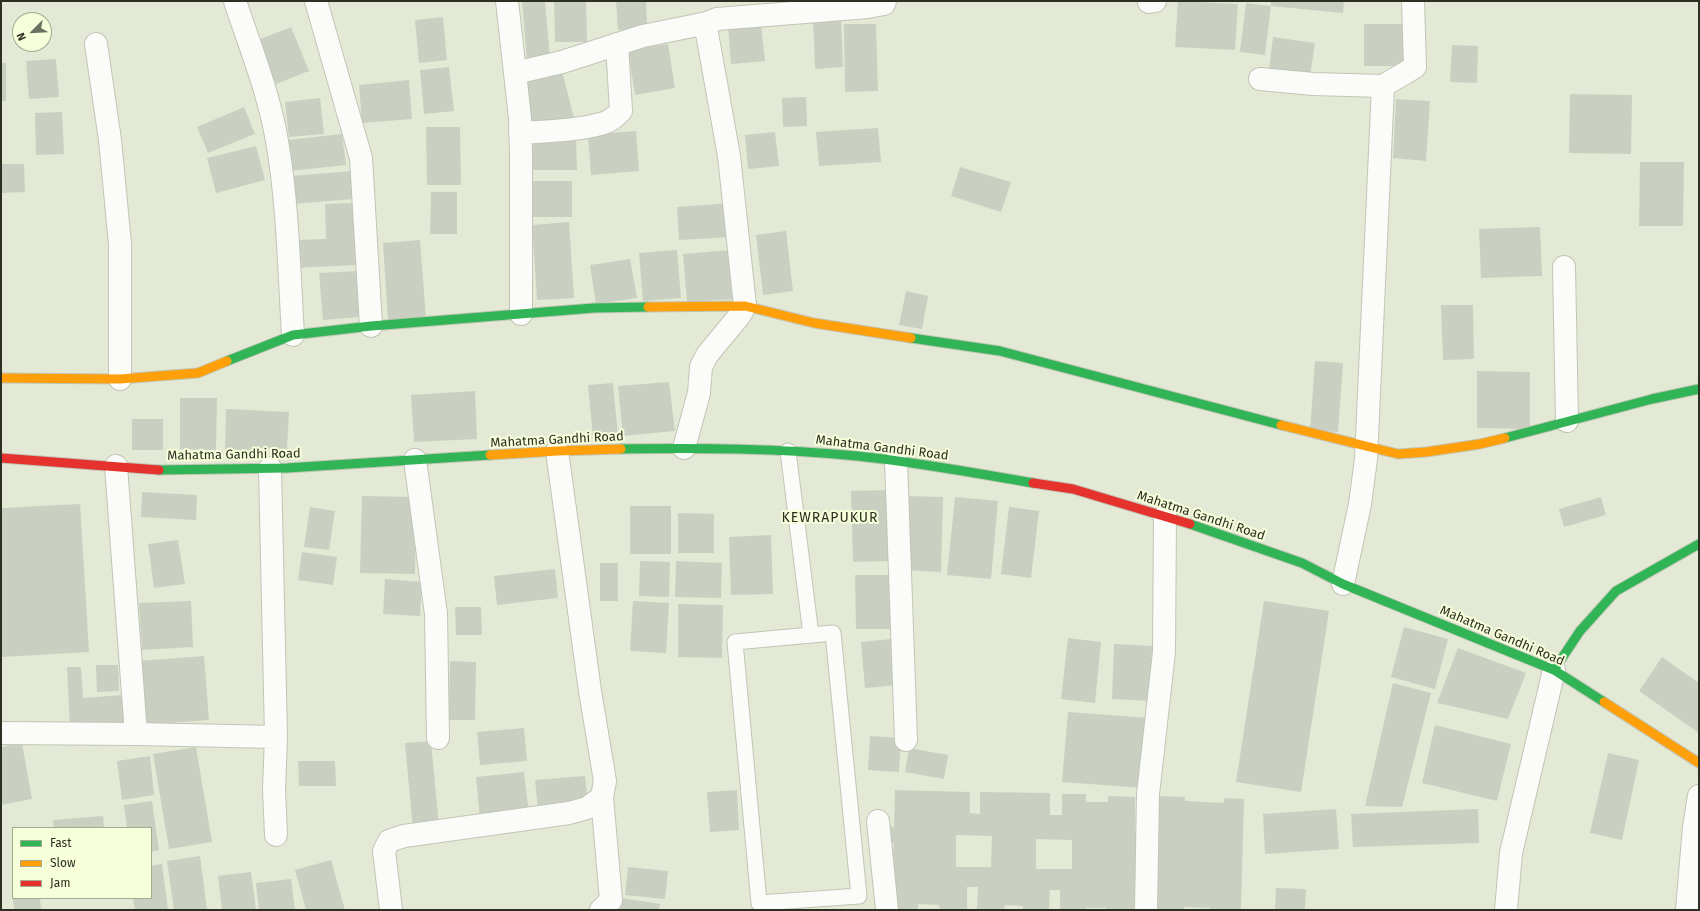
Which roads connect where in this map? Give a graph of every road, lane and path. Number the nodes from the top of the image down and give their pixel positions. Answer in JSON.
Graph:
{"nodes":[{"id":1,"x":235,"y":1,"type":"edge"},
{"id":2,"x":316,"y":1,"type":"edge"},
{"id":3,"x":507,"y":1,"type":"edge"},
{"id":4,"x":886,"y":1,"type":"edge"},
{"id":5,"x":1414,"y":1,"type":"edge"},
{"id":6,"x":707,"y":23,"type":"junction"},
{"id":7,"x":96,"y":44,"type":"dead end"},
{"id":8,"x":617,"y":44,"type":"junction"},
{"id":9,"x":515,"y":73,"type":"junction"},
{"id":10,"x":1260,"y":79,"type":"dead end"},
{"id":11,"x":1383,"y":86,"type":"junction"},
{"id":12,"x":520,"y":133,"type":"junction"},
{"id":13,"x":1564,"y":268,"type":"dead end"},
{"id":14,"x":743,"y":310,"type":"junction"},
{"id":15,"x":521,"y":314,"type":"junction"},
{"id":16,"x":371,"y":326,"type":"junction"},
{"id":17,"x":294,"y":335,"type":"junction"},
{"id":18,"x":1,"y":378,"type":"edge"},
{"id":19,"x":120,"y":379,"type":"junction"},
{"id":20,"x":1699,"y":389,"type":"edge"},
{"id":21,"x":1567,"y":421,"type":"junction"},
{"id":22,"x":684,"y":448,"type":"junction"},
{"id":23,"x":557,"y":451,"type":"junction"},
{"id":24,"x":788,"y":451,"type":"junction"},
{"id":25,"x":1366,"y":453,"type":"junction"},
{"id":26,"x":1,"y":458,"type":"edge"},
{"id":27,"x":415,"y":460,"type":"junction"},
{"id":28,"x":896,"y":461,"type":"junction"},
{"id":29,"x":116,"y":466,"type":"junction"},
{"id":30,"x":270,"y":468,"type":"junction"},
{"id":31,"x":1165,"y":516,"type":"junction"},
{"id":32,"x":1699,"y":544,"type":"edge"},
{"id":33,"x":1343,"y":584,"type":"junction"},
{"id":34,"x":811,"y":635,"type":"junction"},
{"id":35,"x":1554,"y":670,"type":"junction"},
{"id":36,"x":1,"y":733,"type":"edge"},
{"id":37,"x":136,"y":734,"type":"junction"},
{"id":38,"x":276,"y":737,"type":"junction"},
{"id":39,"x":438,"y":738,"type":"dead end"},
{"id":40,"x":906,"y":740,"type":"dead end"},
{"id":41,"x":1699,"y":763,"type":"edge"},
{"id":42,"x":1699,"y":796,"type":"edge"},
{"id":43,"x":602,"y":797,"type":"junction"},
{"id":44,"x":878,"y":821,"type":"dead end"},
{"id":45,"x":276,"y":835,"type":"dead end"},
{"id":46,"x":391,"y":910,"type":"edge"},
{"id":47,"x":601,"y":910,"type":"edge"},
{"id":48,"x":887,"y":910,"type":"edge"},
{"id":49,"x":1146,"y":910,"type":"edge"},
{"id":50,"x":1506,"y":910,"type":"edge"},
{"id":51,"x":1687,"y":910,"type":"edge"}],
"edges":[{"from":1,"to":17,"type":"street"},
{"from":2,"to":16,"type":"street"},
{"from":3,"to":9,"type":"street"},
{"from":4,"to":6,"type":"street"},
{"from":5,"to":11,"type":"street"},
{"from":6,"to":8,"type":"street"},
{"from":6,"to":14,"type":"street"},
{"from":7,"to":19,"type":"street"},
{"from":8,"to":9,"type":"street"},
{"from":8,"to":12,"type":"street"},
{"from":9,"to":12,"type":"street"},
{"from":10,"to":11,"type":"street"},
{"from":11,"to":25,"type":"street"},
{"from":12,"to":15,"type":"street"},
{"from":13,"to":21,"type":"street"},
{"from":14,"to":15,"type":"main road"},
{"from":14,"to":22,"type":"street"},
{"from":14,"to":25,"type":"main road"},
{"from":15,"to":16,"type":"main road"},
{"from":16,"to":17,"type":"main road"},
{"from":17,"to":19,"type":"main road"},
{"from":18,"to":19,"type":"main road"},
{"from":20,"to":21,"type":"main road"},
{"from":21,"to":25,"type":"main road"},
{"from":22,"to":23,"type":"main road","name":"Mahatma Gandhi Road"},
{"from":22,"to":24,"type":"main road","name":"Mahatma Gandhi Road"},
{"from":23,"to":27,"type":"main road","name":"Mahatma Gandhi Road"},
{"from":23,"to":43,"type":"street"},
{"from":24,"to":28,"type":"main road","name":"Mahatma Gandhi Road"},
{"from":24,"to":34,"type":"lane"},
{"from":25,"to":33,"type":"street"},
{"from":26,"to":29,"type":"main road","name":"Mahatma Gandhi Road"},
{"from":27,"to":30,"type":"main road","name":"Mahatma Gandhi Road"},
{"from":27,"to":39,"type":"street"},
{"from":28,"to":31,"type":"main road","name":"Mahatma Gandhi Road"},
{"from":28,"to":40,"type":"street"},
{"from":29,"to":30,"type":"main road","name":"Mahatma Gandhi Road"},
{"from":29,"to":37,"type":"street"},
{"from":30,"to":38,"type":"street"},
{"from":31,"to":33,"type":"main road","name":"Mahatma Gandhi Road"},
{"from":31,"to":49,"type":"street"},
{"from":32,"to":35,"type":"main road"},
{"from":33,"to":35,"type":"main road","name":"Mahatma Gandhi Road"},
{"from":34,"to":34,"type":"lane"},
{"from":35,"to":41,"type":"main road","name":"Mahatma Gandhi Road"},
{"from":35,"to":50,"type":"street"},
{"from":36,"to":37,"type":"street"},
{"from":37,"to":38,"type":"street"},
{"from":38,"to":45,"type":"street"},
{"from":42,"to":51,"type":"street"},
{"from":43,"to":46,"type":"street"},
{"from":43,"to":47,"type":"street"},
{"from":44,"to":48,"type":"street"}]}
